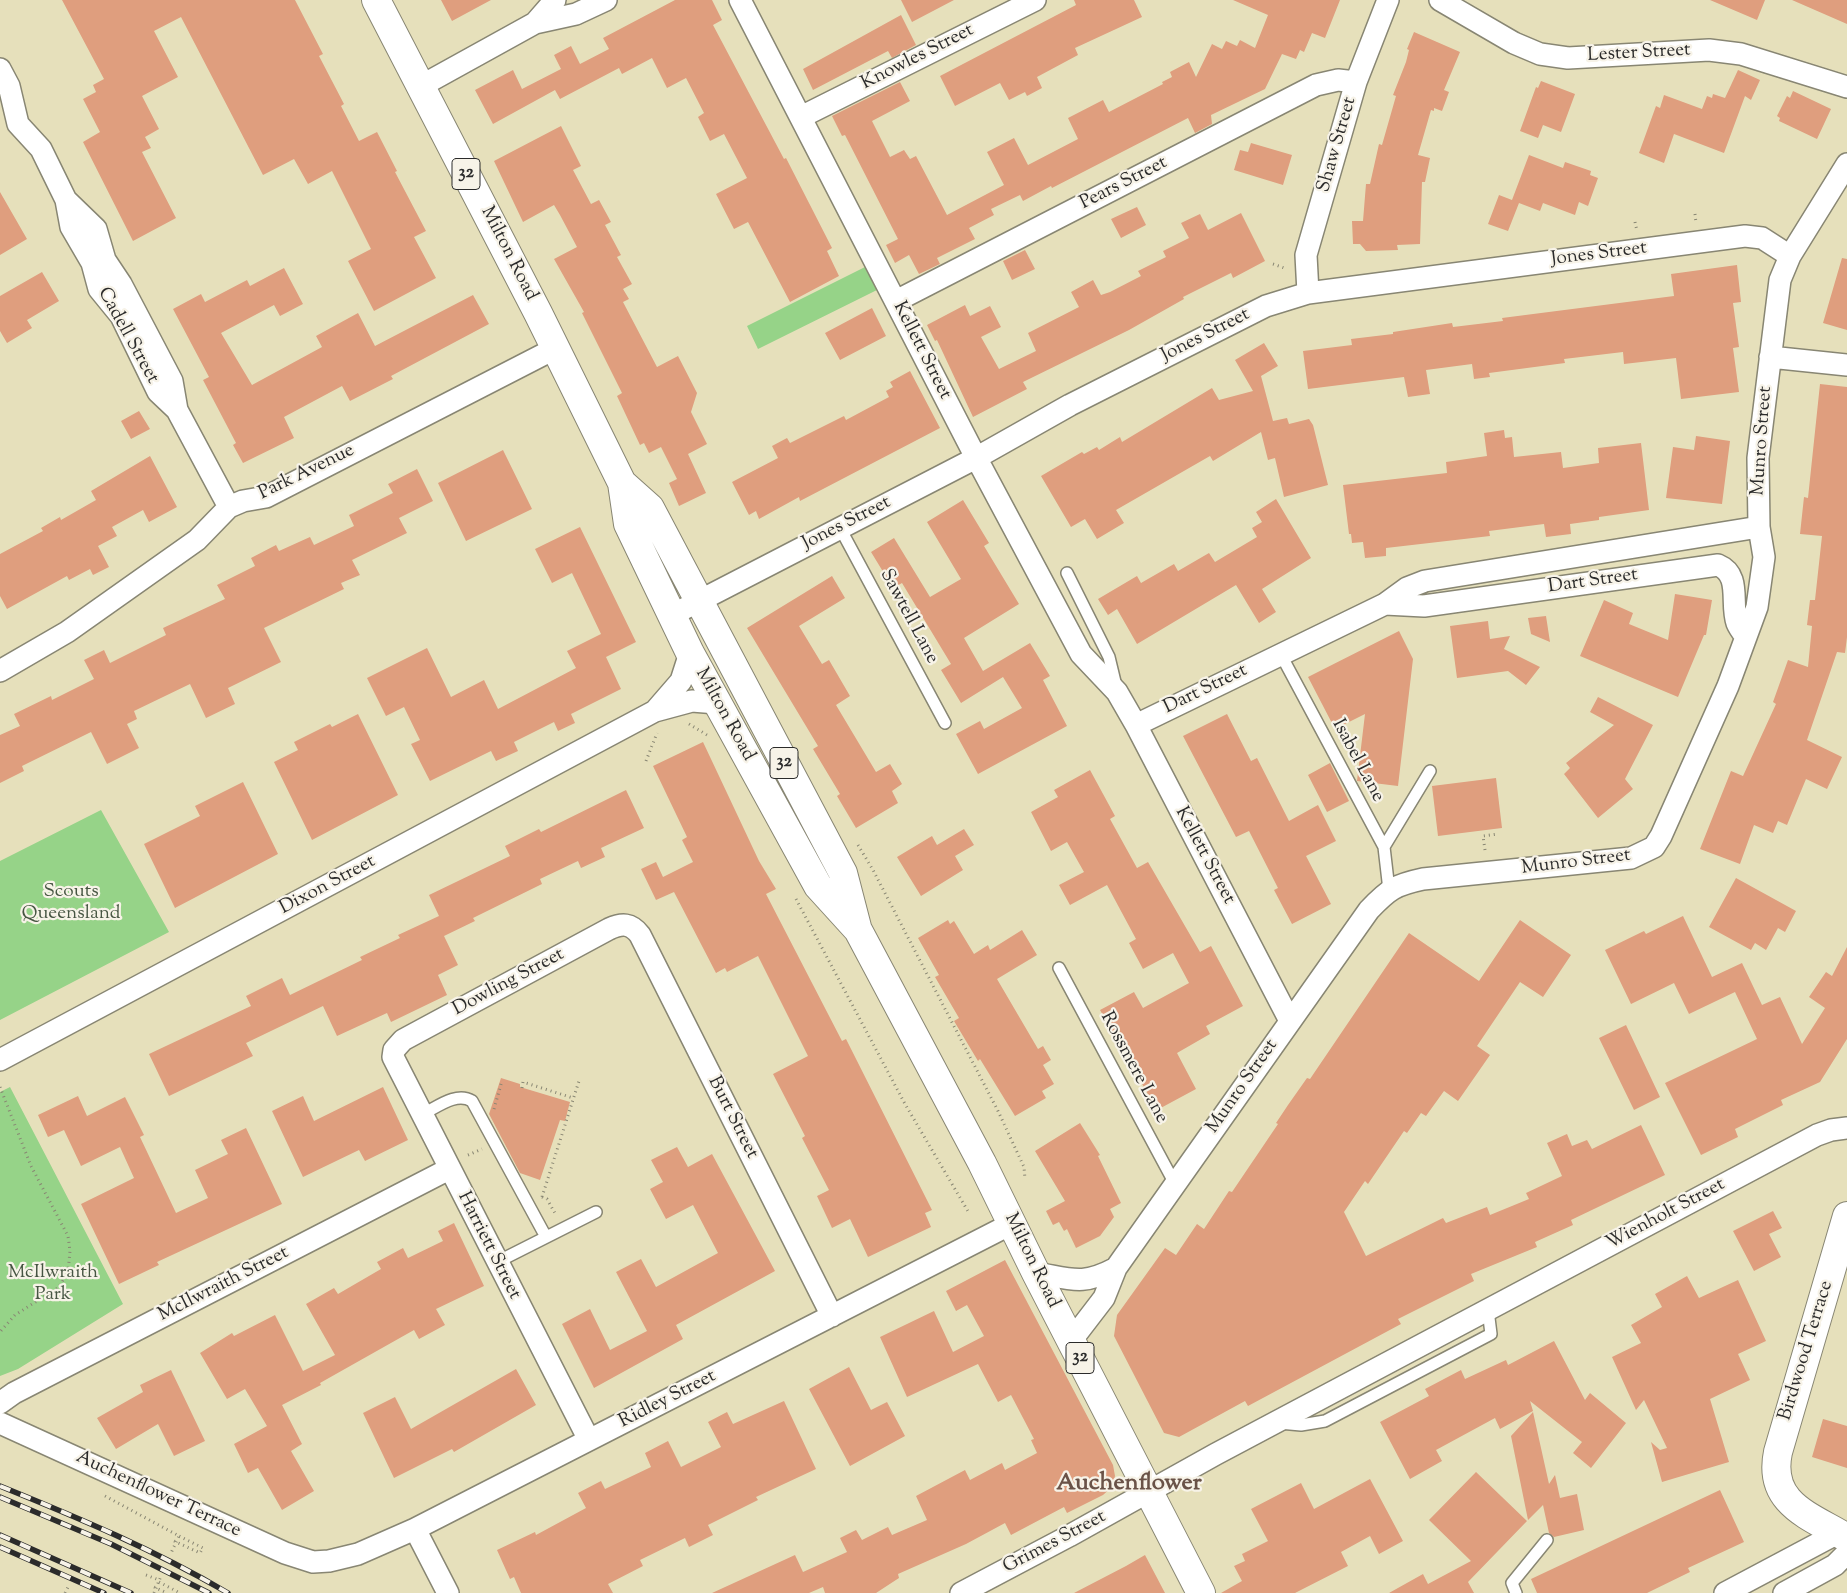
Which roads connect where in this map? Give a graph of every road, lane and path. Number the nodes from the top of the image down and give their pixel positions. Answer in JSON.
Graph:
{"nodes":[{"id":1,"x":376,"y":0,"type":"edge"},
{"id":2,"x":555,"y":0,"type":"edge"},
{"id":3,"x":606,"y":0,"type":"edge"},
{"id":4,"x":740,"y":0,"type":"edge"},
{"id":5,"x":1035,"y":0,"type":"edge"},
{"id":6,"x":1388,"y":0,"type":"edge"},
{"id":7,"x":1440,"y":0,"type":"edge"},
{"id":8,"x":535,"y":23,"type":"junction"},
{"id":9,"x":0,"y":69,"type":"edge"},
{"id":10,"x":1356,"y":82,"type":"junction"},
{"id":11,"x":421,"y":86,"type":"junction"},
{"id":12,"x":1847,"y":87,"type":"edge"},
{"id":13,"x":801,"y":117,"type":"junction"},
{"id":14,"x":9,"y":128,"type":"edge"},
{"id":15,"x":1847,"y":164,"type":"edge"},
{"id":16,"x":1790,"y":256,"type":"junction"},
{"id":17,"x":1273,"y":264,"type":"dead end"},
{"id":18,"x":1287,"y":269,"type":"dead end"},
{"id":19,"x":1308,"y":293,"type":"junction"},
{"id":20,"x":896,"y":302,"type":"junction"},
{"id":21,"x":556,"y":348,"type":"junction"},
{"id":22,"x":1770,"y":357,"type":"junction"},
{"id":23,"x":1847,"y":365,"type":"edge"},
{"id":24,"x":976,"y":458,"type":"junction"},
{"id":25,"x":622,"y":483,"type":"junction"},
{"id":26,"x":229,"y":507,"type":"junction"},
{"id":27,"x":1759,"y":526,"type":"junction"},
{"id":28,"x":840,"y":528,"type":"junction"},
{"id":29,"x":1067,"y":573,"type":"dead end"},
{"id":30,"x":698,"y":601,"type":"junction"},
{"id":31,"x":1385,"y":604,"type":"junction"},
{"id":32,"x":672,"y":615,"type":"junction"},
{"id":33,"x":1746,"y":637,"type":"junction"},
{"id":34,"x":690,"y":653,"type":"junction"},
{"id":35,"x":1280,"y":653,"type":"junction"},
{"id":36,"x":0,"y":671,"type":"edge"},
{"id":37,"x":1117,"y":692,"type":"junction"},
{"id":38,"x":717,"y":703,"type":"junction"},
{"id":39,"x":657,"y":719,"type":"junction"},
{"id":40,"x":682,"y":721,"type":"dead end"},
{"id":41,"x":945,"y":723,"type":"dead end"},
{"id":42,"x":1136,"y":725,"type":"junction"},
{"id":43,"x":713,"y":741,"type":"dead end"},
{"id":44,"x":646,"y":761,"type":"dead end"},
{"id":45,"x":1430,"y":771,"type":"dead end"},
{"id":46,"x":1498,"y":834,"type":"dead end"},
{"id":47,"x":857,"y":845,"type":"dead end"},
{"id":48,"x":1384,"y":847,"type":"junction"},
{"id":49,"x":1485,"y":850,"type":"dead end"},
{"id":50,"x":1389,"y":890,"type":"junction"},
{"id":51,"x":795,"y":897,"type":"dead end"},
{"id":52,"x":628,"y":925,"type":"joint"},
{"id":53,"x":858,"y":930,"type":"junction"},
{"id":54,"x":1060,"y":968,"type":"dead end"},
{"id":55,"x":1290,"y":1021,"type":"junction"},
{"id":56,"x":394,"y":1050,"type":"joint"},
{"id":57,"x":0,"y":1060,"type":"edge"},
{"id":58,"x":579,"y":1081,"type":"dead end"},
{"id":59,"x":0,"y":1087,"type":"edge"},
{"id":60,"x":522,"y":1088,"type":"dead end"},
{"id":61,"x":573,"y":1098,"type":"junction"},
{"id":62,"x":421,"y":1115,"type":"junction"},
{"id":63,"x":1847,"y":1128,"type":"edge"},
{"id":64,"x":481,"y":1149,"type":"dead end"},
{"id":65,"x":468,"y":1155,"type":"dead end"},
{"id":66,"x":449,"y":1169,"type":"junction"},
{"id":67,"x":1025,"y":1179,"type":"dead end"},
{"id":68,"x":1175,"y":1184,"type":"junction"},
{"id":69,"x":596,"y":1212,"type":"dead end"},
{"id":70,"x":969,"y":1213,"type":"dead end"},
{"id":71,"x":1847,"y":1216,"type":"edge"},
{"id":72,"x":1013,"y":1223,"type":"junction"},
{"id":73,"x":563,"y":1228,"type":"junction"},
{"id":74,"x":546,"y":1237,"type":"junction"},
{"id":75,"x":497,"y":1262,"type":"junction"},
{"id":76,"x":1116,"y":1268,"type":"junction"},
{"id":77,"x":1036,"y":1273,"type":"junction"},
{"id":78,"x":832,"y":1316,"type":"junction"},
{"id":79,"x":0,"y":1332,"type":"edge"},
{"id":80,"x":1071,"y":1341,"type":"junction"},
{"id":81,"x":0,"y":1403,"type":"edge"},
{"id":82,"x":0,"y":1422,"type":"edge"},
{"id":83,"x":589,"y":1440,"type":"junction"},
{"id":84,"x":1148,"y":1492,"type":"junction"},
{"id":85,"x":415,"y":1529,"type":"junction"},
{"id":86,"x":166,"y":1530,"type":"dead end"},
{"id":87,"x":179,"y":1536,"type":"junction"},
{"id":88,"x":1548,"y":1540,"type":"dead end"},
{"id":89,"x":174,"y":1541,"type":"dead end"},
{"id":90,"x":1844,"y":1541,"type":"edge"},
{"id":91,"x":171,"y":1553,"type":"dead end"},
{"id":92,"x":317,"y":1563,"type":"joint"},
{"id":93,"x":146,"y":1575,"type":"dead end"},
{"id":94,"x":160,"y":1580,"type":"junction"},
{"id":95,"x":1511,"y":1584,"type":"edge"},
{"id":96,"x":69,"y":1585,"type":"dead end"},
{"id":97,"x":154,"y":1587,"type":"dead end"},
{"id":98,"x":65,"y":1593,"type":"edge"},
{"id":99,"x":154,"y":1593,"type":"edge"},
{"id":100,"x":167,"y":1593,"type":"edge"},
{"id":101,"x":180,"y":1593,"type":"edge"},
{"id":102,"x":448,"y":1593,"type":"edge"},
{"id":103,"x":961,"y":1593,"type":"edge"},
{"id":104,"x":1201,"y":1593,"type":"edge"},
{"id":105,"x":1725,"y":1593,"type":"edge"},
{"id":106,"x":1784,"y":1593,"type":"edge"}],
"edges":[{"from":1,"to":11,"type":"main road","name":"Milton Road","number":"32"},
{"from":2,"to":8,"type":"street"},
{"from":3,"to":8,"type":"street"},
{"from":4,"to":13,"type":"street","name":"Kellett Street"},
{"from":5,"to":13,"type":"street","name":"Knowles Street"},
{"from":6,"to":10,"type":"street","name":"Shaw Street"},
{"from":7,"to":12,"type":"street","name":"Lester Street"},
{"from":8,"to":11,"type":"street"},
{"from":9,"to":14,"type":"street","name":"Cadell Street"},
{"from":10,"to":19,"type":"street","name":"Shaw Street"},
{"from":10,"to":20,"type":"street","name":"Pears Street"},
{"from":11,"to":21,"type":"main road","name":"Milton Road","number":"32"},
{"from":13,"to":20,"type":"street","name":"Kellett Street"},
{"from":14,"to":26,"type":"street","name":"Cadell Street"},
{"from":15,"to":16,"type":"street","name":"Munro Street"},
{"from":16,"to":19,"type":"street","name":"Jones Street"},
{"from":16,"to":22,"type":"street","name":"Munro Street"},
{"from":17,"to":18,"type":"path"},
{"from":19,"to":24,"type":"street","name":"Jones Street"},
{"from":20,"to":24,"type":"street","name":"Kellett Street"},
{"from":21,"to":25,"type":"main road","name":"Milton Road","number":"32"},
{"from":21,"to":26,"type":"street","name":"Park Avenue"},
{"from":22,"to":23,"type":"street"},
{"from":22,"to":27,"type":"street","name":"Munro Street"},
{"from":24,"to":28,"type":"street","name":"Jones Street"},
{"from":24,"to":37,"type":"street","name":"Kellett Street"},
{"from":25,"to":30,"type":"main road","name":"Milton Road","number":"32"},
{"from":25,"to":32,"type":"main road","name":"Milton Road","number":"32"},
{"from":26,"to":36,"type":"street","name":"Park Avenue"},
{"from":27,"to":31,"type":"street","name":"Dart Street"},
{"from":27,"to":33,"type":"street","name":"Munro Street"},
{"from":28,"to":30,"type":"street","name":"Jones Street"},
{"from":28,"to":41,"type":"lane","name":"Sawtell Lane"},
{"from":29,"to":37,"type":"lane","name":"Kellett Street"},
{"from":30,"to":32,"type":"street","name":"Jones Street"},
{"from":30,"to":53,"type":"main road","name":"Milton Road","number":"32"},
{"from":31,"to":33,"type":"street","name":"Dart Street"},
{"from":31,"to":35,"type":"street","name":"Dart Street"},
{"from":32,"to":34,"type":"main road","name":"Milton Road","number":"32"},
{"from":33,"to":50,"type":"street","name":"Munro Street"},
{"from":34,"to":38,"type":"main road","name":"Milton Road","number":"32"},
{"from":34,"to":39,"type":"street","name":"Dixon Street"},
{"from":35,"to":42,"type":"street","name":"Dart Street"},
{"from":35,"to":48,"type":"lane","name":"Isabel Lane"},
{"from":37,"to":42,"type":"street","name":"Kellett Street"},
{"from":38,"to":39,"type":"street","name":"Dixon Street"},
{"from":38,"to":53,"type":"main road","name":"Milton Road","number":"32"},
{"from":39,"to":44,"type":"path"},
{"from":39,"to":57,"type":"street","name":"Dixon Street"},
{"from":40,"to":43,"type":"path"},
{"from":42,"to":55,"type":"street","name":"Kellett Street"},
{"from":45,"to":48,"type":"lane"},
{"from":46,"to":49,"type":"path"},
{"from":47,"to":67,"type":"path"},
{"from":48,"to":50,"type":"lane","name":"Isabel Lane"},
{"from":50,"to":55,"type":"street","name":"Munro Street"},
{"from":51,"to":70,"type":"path"},
{"from":52,"to":56,"type":"street","name":"Dowling Street"},
{"from":52,"to":78,"type":"street","name":"Burt Street"},
{"from":53,"to":72,"type":"main road","name":"Milton Road","number":"32"},
{"from":54,"to":68,"type":"lane","name":"Rossmere Lane"},
{"from":55,"to":68,"type":"street","name":"Munro Street"},
{"from":56,"to":62,"type":"street","name":"Harriett Street"},
{"from":58,"to":61,"type":"path"},
{"from":59,"to":79,"type":"path"},
{"from":60,"to":61,"type":"path"},
{"from":61,"to":73,"type":"path"},
{"from":62,"to":66,"type":"street","name":"Harriett Street"},
{"from":62,"to":74,"type":"lane"},
{"from":63,"to":84,"type":"street","name":"Wienholt Street"},
{"from":64,"to":65,"type":"path"},
{"from":66,"to":75,"type":"street","name":"Harriett Street"},
{"from":66,"to":81,"type":"street","name":"McIlwraith Street"},
{"from":68,"to":76,"type":"street","name":"Munro Street"},
{"from":69,"to":73,"type":"lane"},
{"from":71,"to":90,"type":"main road","name":"Birdwood Terrace"},
{"from":72,"to":77,"type":"main road","name":"Milton Road","number":"32"},
{"from":72,"to":78,"type":"street","name":"Ridley Street"},
{"from":73,"to":74,"type":"lane"},
{"from":74,"to":75,"type":"lane"},
{"from":75,"to":83,"type":"street","name":"Harriett Street"},
{"from":76,"to":77,"type":"street"},
{"from":76,"to":80,"type":"street","name":"Munro Street"},
{"from":77,"to":80,"type":"main road","name":"Milton Road","number":"32"},
{"from":78,"to":83,"type":"street","name":"Ridley Street"},
{"from":80,"to":84,"type":"main road","name":"Milton Road","number":"32"},
{"from":82,"to":92,"type":"street","name":"Auchenflower Terrace"},
{"from":83,"to":85,"type":"street","name":"Ridley Street"},
{"from":84,"to":103,"type":"street","name":"Grimes Street"},
{"from":84,"to":104,"type":"main road","name":"Milton Road","number":"32"},
{"from":85,"to":92,"type":"street","name":"Ridley Street"},
{"from":85,"to":102,"type":"street"},
{"from":86,"to":87,"type":"path"},
{"from":87,"to":89,"type":"path","bridge":true},
{"from":87,"to":91,"type":"path"},
{"from":88,"to":95,"type":"lane"},
{"from":90,"to":105,"type":"street"},
{"from":90,"to":106,"type":"street"},
{"from":93,"to":94,"type":"path"},
{"from":94,"to":99,"type":"path"},
{"from":94,"to":101,"type":"path"},
{"from":96,"to":98,"type":"path"},
{"from":97,"to":100,"type":"path","bridge":true}]}
